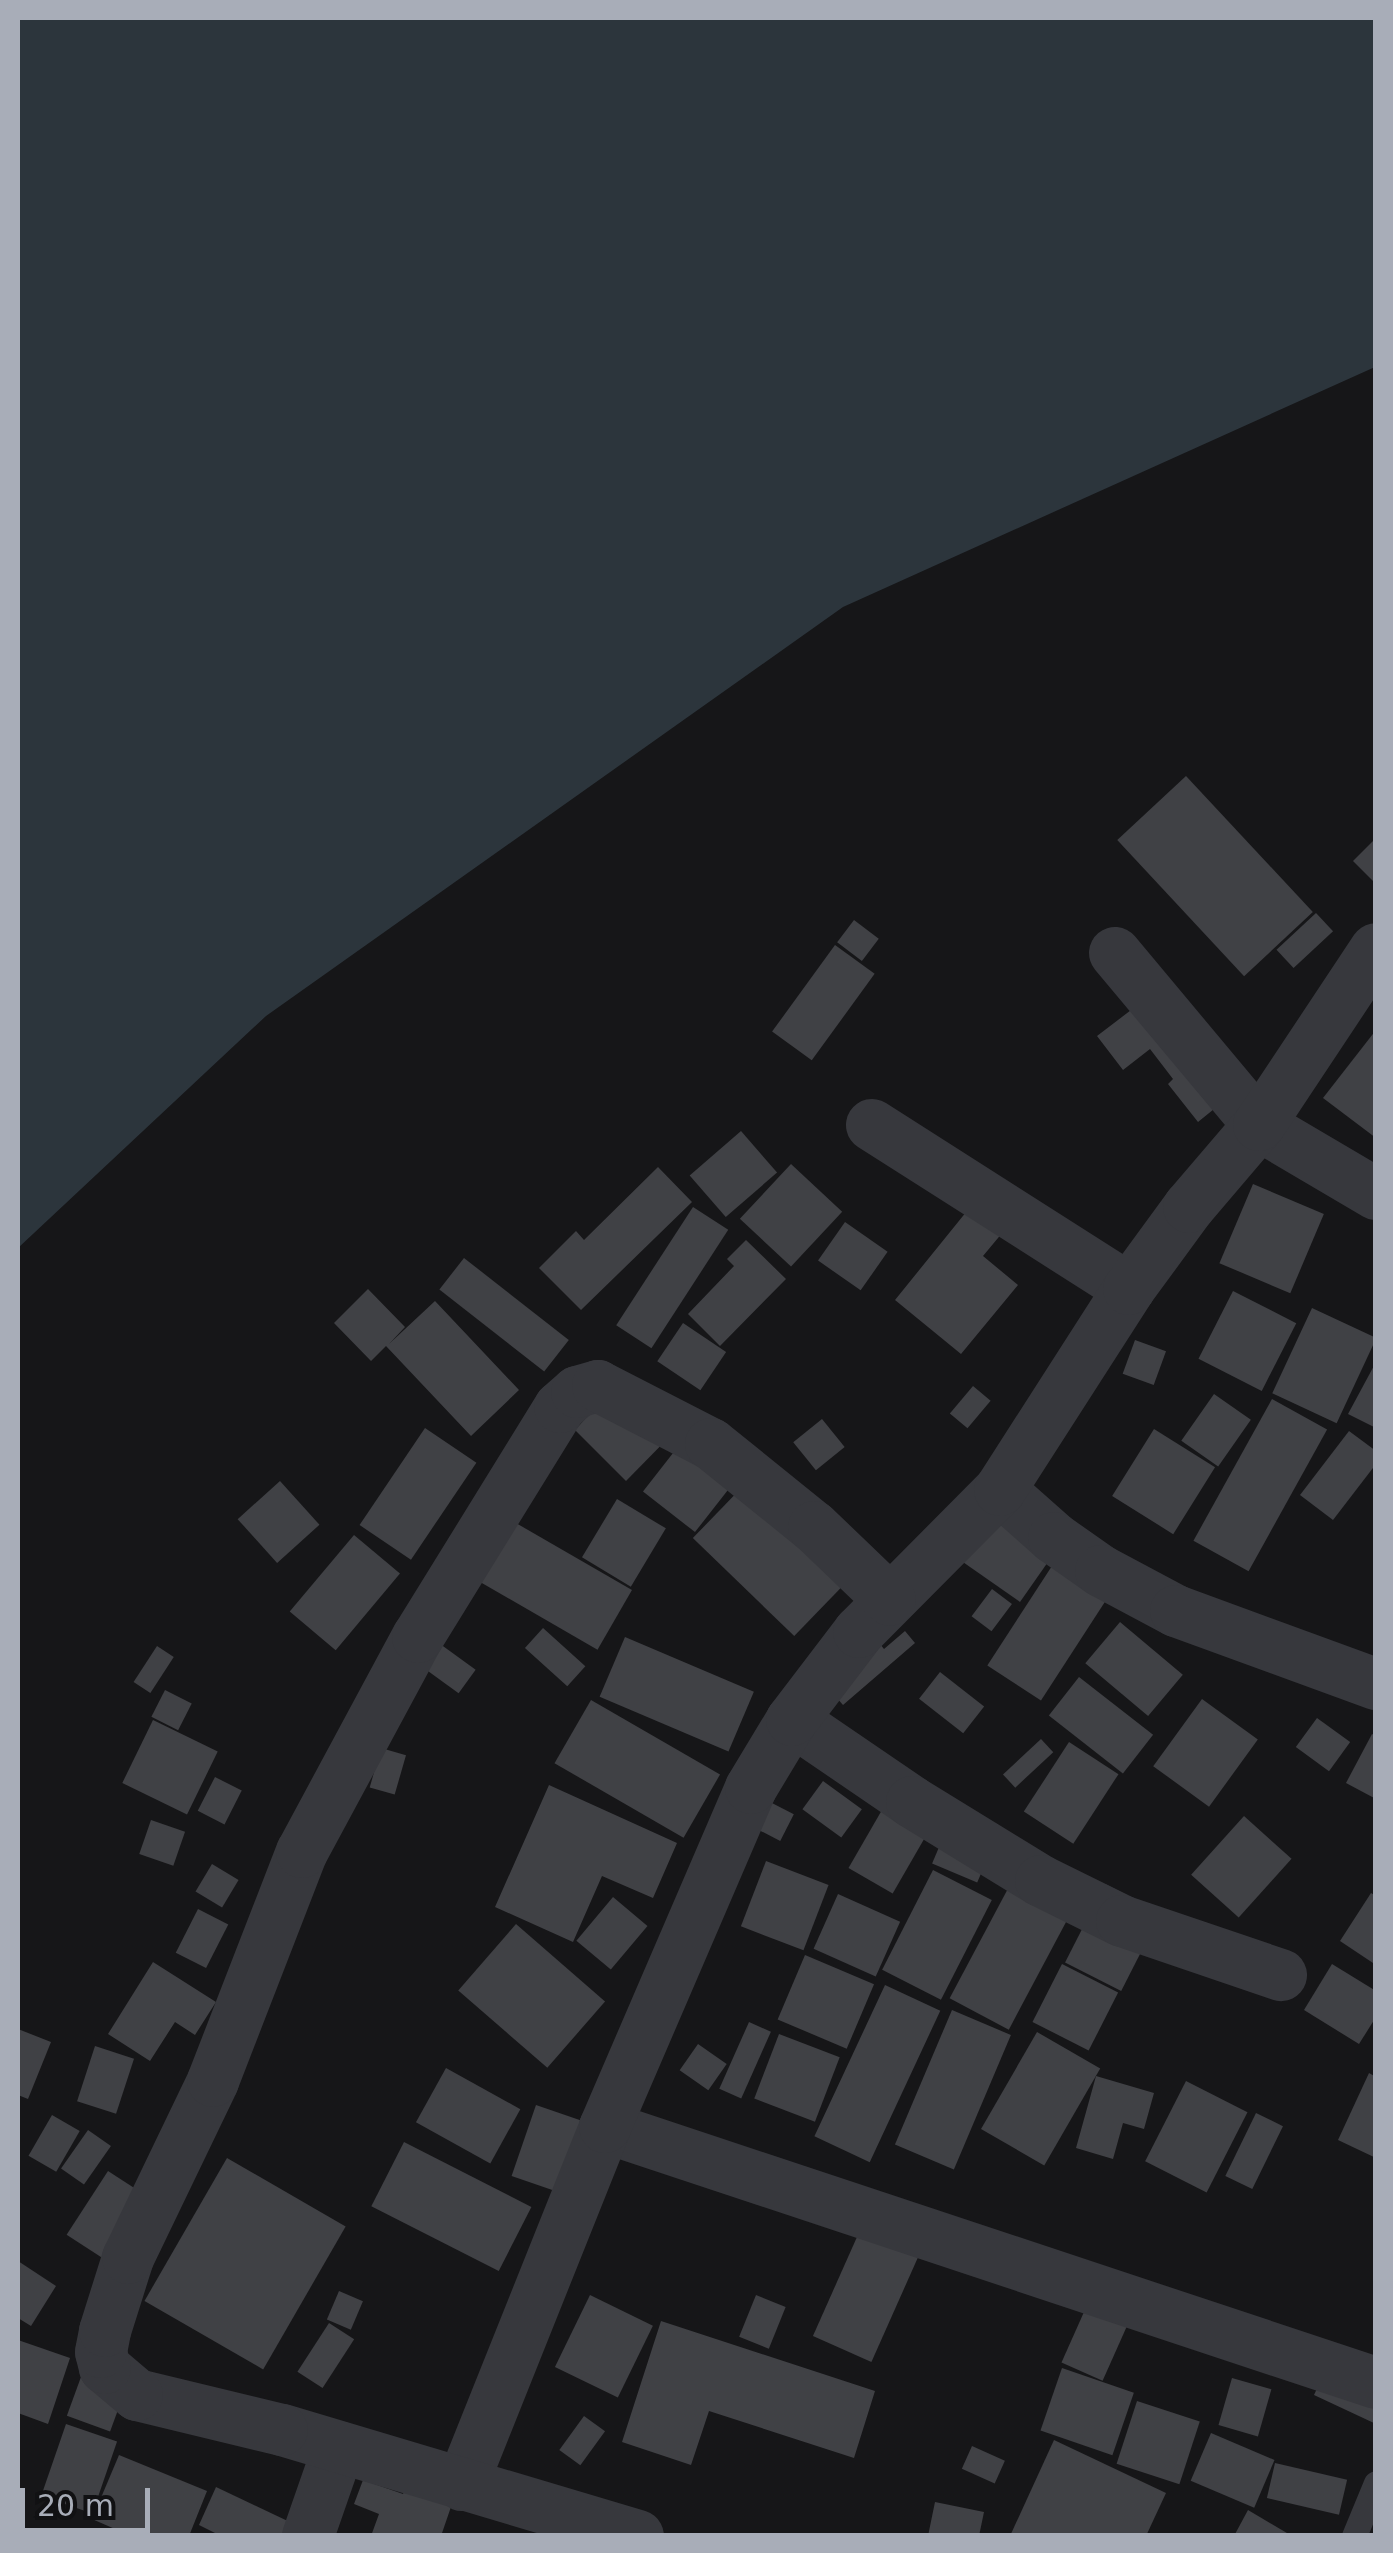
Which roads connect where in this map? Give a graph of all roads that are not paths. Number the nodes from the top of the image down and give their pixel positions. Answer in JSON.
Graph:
{"nodes":[{"id":1,"x":1376,"y":949,"type":"edge"},
{"id":2,"x":1115,"y":953,"type":"dead end"},
{"id":3,"x":872,"y":1125,"type":"dead end"},
{"id":4,"x":1259,"y":1125,"type":"junction"},
{"id":5,"x":1376,"y":1194,"type":"edge"},
{"id":6,"x":1129,"y":1289,"type":"junction"},
{"id":7,"x":1000,"y":1490,"type":"junction"},
{"id":8,"x":890,"y":1600,"type":"junction"},
{"id":9,"x":1376,"y":1684,"type":"edge"},
{"id":10,"x":792,"y":1720,"type":"junction"},
{"id":11,"x":1281,"y":1975,"type":"dead end"},
{"id":12,"x":604,"y":2127,"type":"junction"},
{"id":13,"x":1376,"y":2383,"type":"edge"},
{"id":14,"x":340,"y":2447,"type":"junction"},
{"id":15,"x":1376,"y":2483,"type":"edge"},
{"id":16,"x":462,"y":2485,"type":"junction"},
{"id":17,"x":615,"y":2532,"type":"edge"},
{"id":18,"x":308,"y":2536,"type":"edge"},
{"id":19,"x":1354,"y":2536,"type":"edge"}],
"edges":[{"from":1,"to":4,"type":"street"},
{"from":2,"to":4,"type":"street"},
{"from":3,"to":6,"type":"street"},
{"from":4,"to":5,"type":"street"},
{"from":4,"to":6,"type":"street"},
{"from":6,"to":7,"type":"street"},
{"from":7,"to":8,"type":"street"},
{"from":7,"to":9,"type":"street"},
{"from":8,"to":10,"type":"street"},
{"from":8,"to":14,"type":"street"},
{"from":10,"to":11,"type":"street"},
{"from":10,"to":12,"type":"street"},
{"from":12,"to":13,"type":"street"},
{"from":12,"to":16,"type":"street"},
{"from":14,"to":16,"type":"street"},
{"from":14,"to":18,"type":"street"},
{"from":15,"to":19,"type":"lane"},
{"from":16,"to":17,"type":"street"}]}
